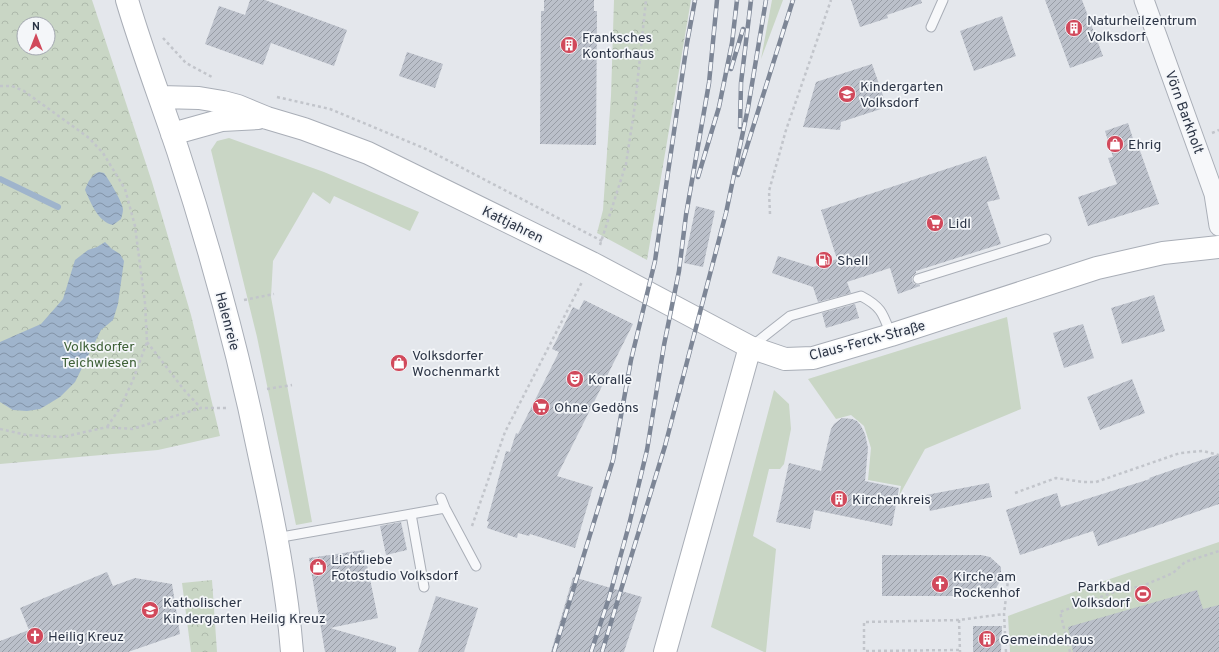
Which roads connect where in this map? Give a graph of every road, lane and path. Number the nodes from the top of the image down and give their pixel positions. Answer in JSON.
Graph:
{"nodes":[{"id":1,"x":127,"y":0,"type":"edge"},
{"id":2,"x":646,"y":0,"type":"edge"},
{"id":3,"x":831,"y":0,"type":"edge"},
{"id":4,"x":943,"y":0,"type":"edge"},
{"id":5,"x":1144,"y":0,"type":"edge"},
{"id":6,"x":931,"y":27,"type":"dead end"},
{"id":7,"x":0,"y":86,"type":"edge"},
{"id":8,"x":160,"y":97,"type":"junction"},
{"id":9,"x":267,"y":118,"type":"junction"},
{"id":10,"x":172,"y":134,"type":"junction"},
{"id":11,"x":770,"y":214,"type":"dead end"},
{"id":12,"x":1219,"y":226,"type":"edge"},
{"id":13,"x":1046,"y":239,"type":"dead end"},
{"id":14,"x":1219,"y":247,"type":"edge"},
{"id":15,"x":592,"y":263,"type":"junction"},
{"id":16,"x":918,"y":279,"type":"dead end"},
{"id":17,"x":274,"y":294,"type":"dead end"},
{"id":18,"x":224,"y":305,"type":"junction"},
{"id":19,"x":891,"y":335,"type":"junction"},
{"id":20,"x":147,"y":342,"type":"junction"},
{"id":21,"x":750,"y":347,"type":"junction"},
{"id":22,"x":292,"y":385,"type":"dead end"},
{"id":23,"x":247,"y":393,"type":"junction"},
{"id":24,"x":107,"y":427,"type":"junction"},
{"id":25,"x":0,"y":429,"type":"edge"},
{"id":26,"x":1219,"y":455,"type":"edge"},
{"id":27,"x":1015,"y":493,"type":"dead end"},
{"id":28,"x":441,"y":498,"type":"dead end"},
{"id":29,"x":445,"y":508,"type":"junction"},
{"id":30,"x":410,"y":514,"type":"junction"},
{"id":31,"x":276,"y":538,"type":"junction"},
{"id":32,"x":465,"y":546,"type":"junction"},
{"id":33,"x":1219,"y":551,"type":"edge"},
{"id":34,"x":476,"y":566,"type":"dead end"},
{"id":35,"x":1010,"y":572,"type":"dead end"},
{"id":36,"x":424,"y":587,"type":"dead end"},
{"id":37,"x":1004,"y":614,"type":"junction"},
{"id":38,"x":960,"y":620,"type":"junction"},
{"id":39,"x":960,"y":651,"type":"edge"},
{"id":40,"x":292,"y":652,"type":"edge"},
{"id":41,"x":665,"y":652,"type":"edge"},
{"id":42,"x":1006,"y":652,"type":"edge"},
{"id":43,"x":1070,"y":652,"type":"edge"}],
"edges":[{"from":1,"to":8,"type":"street","name":"Halenreie"},
{"from":2,"to":15,"type":"path"},
{"from":3,"to":11,"type":"path"},
{"from":4,"to":6,"type":"lane"},
{"from":5,"to":12,"type":"street","name":"Vörn Barkholt"},
{"from":7,"to":20,"type":"path"},
{"from":8,"to":9,"type":"street","name":"Kattjahren"},
{"from":8,"to":10,"type":"street","name":"Halenreie"},
{"from":9,"to":10,"type":"street","name":"Kattjahren"},
{"from":9,"to":15,"type":"street","name":"Kattjahren"},
{"from":10,"to":18,"type":"street","name":"Halenreie"},
{"from":13,"to":16,"type":"lane"},
{"from":14,"to":19,"type":"street","name":"Claus-Ferck-Straße"},
{"from":15,"to":21,"type":"street","name":"Kattjahren"},
{"from":15,"to":32,"type":"path"},
{"from":17,"to":18,"type":"path"},
{"from":18,"to":23,"type":"street","name":"Halenreie"},
{"from":19,"to":21,"type":"street","name":"Claus-Ferck-Straße"},
{"from":19,"to":21,"type":"lane"},
{"from":20,"to":24,"type":"path"},
{"from":20,"to":24,"type":"path"},
{"from":21,"to":41,"type":"street"},
{"from":22,"to":23,"type":"path"},
{"from":23,"to":31,"type":"street","name":"Halenreie"},
{"from":24,"to":25,"type":"path"},
{"from":26,"to":27,"type":"path"},
{"from":28,"to":29,"type":"lane"},
{"from":29,"to":30,"type":"lane"},
{"from":29,"to":32,"type":"lane"},
{"from":30,"to":31,"type":"lane"},
{"from":30,"to":36,"type":"lane"},
{"from":31,"to":40,"type":"street","name":"Halenreie"},
{"from":32,"to":34,"type":"lane"},
{"from":33,"to":43,"type":"path"},
{"from":35,"to":37,"type":"path"},
{"from":37,"to":38,"type":"path"},
{"from":37,"to":42,"type":"path"},
{"from":38,"to":39,"type":"path"},
{"from":38,"to":39,"type":"path"}]}
